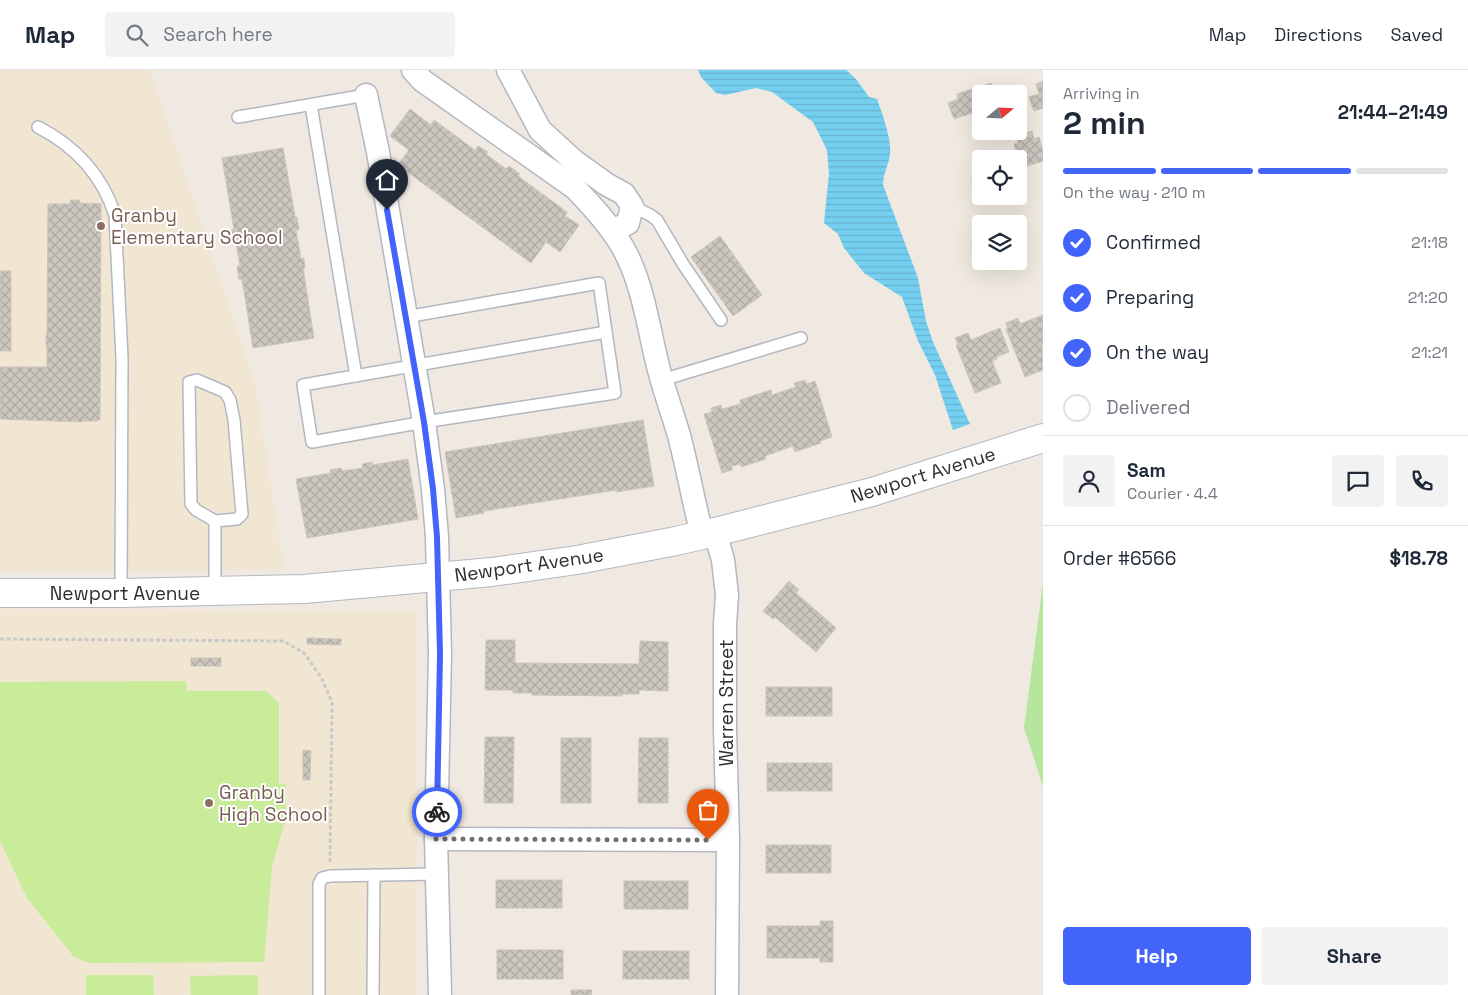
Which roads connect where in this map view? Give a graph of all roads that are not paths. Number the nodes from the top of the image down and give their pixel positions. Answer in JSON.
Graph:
{"nodes":[{"id":1,"x":413,"y":70,"type":"edge"},
{"id":2,"x":508,"y":70,"type":"edge"},
{"id":3,"x":366,"y":95,"type":"joint"},
{"id":4,"x":311,"y":104,"type":"junction"},
{"id":5,"x":238,"y":117,"type":"dead end"},
{"id":6,"x":38,"y":127,"type":"dead end"},
{"id":7,"x":632,"y":206,"type":"junction"},
{"id":8,"x":613,"y":231,"type":"junction"},
{"id":9,"x":406,"y":317,"type":"junction"},
{"id":10,"x":722,"y":320,"type":"dead end"},
{"id":11,"x":606,"y":332,"type":"junction"},
{"id":12,"x":801,"y":338,"type":"dead end"},
{"id":13,"x":414,"y":366,"type":"junction"},
{"id":14,"x":356,"y":376,"type":"junction"},
{"id":15,"x":662,"y":380,"type":"junction"},
{"id":16,"x":424,"y":422,"type":"junction"},
{"id":17,"x":1043,"y":438,"type":"edge"},
{"id":18,"x":215,"y":521,"type":"junction"},
{"id":19,"x":708,"y":533,"type":"junction"},
{"id":20,"x":438,"y":578,"type":"junction"},
{"id":21,"x":215,"y":592,"type":"junction"},
{"id":22,"x":0,"y":593,"type":"edge"},
{"id":23,"x":120,"y":593,"type":"junction"},
{"id":24,"x":436,"y":839,"type":"junction"},
{"id":25,"x":728,"y":840,"type":"junction"},
{"id":26,"x":438,"y":874,"type":"junction"},
{"id":27,"x":374,"y":875,"type":"junction"},
{"id":28,"x":319,"y":995,"type":"edge"},
{"id":29,"x":373,"y":995,"type":"edge"},
{"id":30,"x":440,"y":995,"type":"edge"},
{"id":31,"x":726,"y":995,"type":"edge"}],
"edges":[{"from":1,"to":8,"type":"street","name":"Warren Street"},
{"from":2,"to":7,"type":"street"},
{"from":3,"to":4,"type":"lane"},
{"from":3,"to":9,"type":"street"},
{"from":4,"to":5,"type":"lane"},
{"from":4,"to":14,"type":"lane"},
{"from":6,"to":23,"type":"lane"},
{"from":7,"to":8,"type":"street"},
{"from":7,"to":10,"type":"lane"},
{"from":8,"to":15,"type":"street","name":"Warren Street"},
{"from":9,"to":11,"type":"lane"},
{"from":9,"to":13,"type":"street"},
{"from":11,"to":13,"type":"lane"},
{"from":11,"to":16,"type":"lane"},
{"from":12,"to":15,"type":"lane"},
{"from":13,"to":14,"type":"lane"},
{"from":13,"to":16,"type":"street"},
{"from":14,"to":16,"type":"lane"},
{"from":15,"to":19,"type":"street","name":"Warren Street"},
{"from":16,"to":20,"type":"street"},
{"from":17,"to":19,"type":"street","name":"Newport Avenue"},
{"from":18,"to":18,"type":"lane"},
{"from":18,"to":21,"type":"lane"},
{"from":19,"to":20,"type":"street","name":"Newport Avenue"},
{"from":19,"to":25,"type":"street","name":"Warren Street"},
{"from":20,"to":21,"type":"street","name":"Newport Avenue"},
{"from":20,"to":24,"type":"street"},
{"from":21,"to":23,"type":"street","name":"Newport Avenue"},
{"from":22,"to":23,"type":"street","name":"Newport Avenue"},
{"from":24,"to":25,"type":"street"},
{"from":24,"to":26,"type":"street"},
{"from":25,"to":31,"type":"street","name":"Warren Street"},
{"from":26,"to":27,"type":"lane"},
{"from":26,"to":30,"type":"street"},
{"from":27,"to":28,"type":"lane"},
{"from":27,"to":29,"type":"lane"}]}
